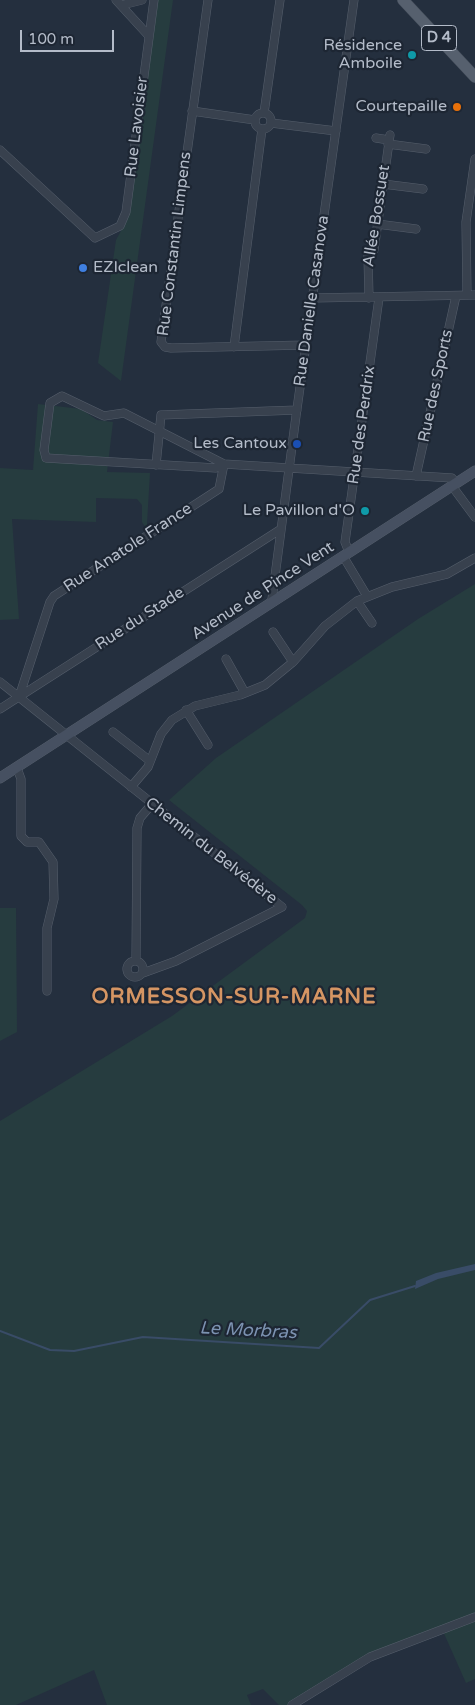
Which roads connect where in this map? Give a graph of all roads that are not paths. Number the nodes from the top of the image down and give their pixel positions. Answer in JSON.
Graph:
{"nodes":[{"id":1,"x":142,"y":0,"type":"edge"},
{"id":2,"x":154,"y":0,"type":"edge"},
{"id":3,"x":208,"y":0,"type":"edge"},
{"id":4,"x":280,"y":0,"type":"edge"},
{"id":5,"x":354,"y":0,"type":"edge"},
{"id":6,"x":403,"y":0,"type":"edge"},
{"id":7,"x":119,"y":2,"type":"edge"},
{"id":8,"x":148,"y":35,"type":"junction"},
{"id":9,"x":475,"y":77,"type":"edge"},
{"id":10,"x":192,"y":111,"type":"junction"},
{"id":11,"x":264,"y":113,"type":"junction"},
{"id":12,"x":255,"y":120,"type":"junction"},
{"id":13,"x":271,"y":122,"type":"junction"},
{"id":14,"x":262,"y":129,"type":"junction"},
{"id":15,"x":336,"y":131,"type":"junction"},
{"id":16,"x":376,"y":138,"type":"dead end"},
{"id":17,"x":389,"y":140,"type":"junction"},
{"id":18,"x":426,"y":148,"type":"dead end"},
{"id":19,"x":0,"y":150,"type":"edge"},
{"id":20,"x":475,"y":159,"type":"edge"},
{"id":21,"x":383,"y":184,"type":"junction"},
{"id":22,"x":423,"y":188,"type":"dead end"},
{"id":23,"x":377,"y":224,"type":"junction"},
{"id":24,"x":416,"y":229,"type":"dead end"},
{"id":25,"x":471,"y":295,"type":"edge"},
{"id":26,"x":456,"y":296,"type":"junction"},
{"id":27,"x":312,"y":298,"type":"junction"},
{"id":28,"x":369,"y":298,"type":"junction"},
{"id":29,"x":378,"y":298,"type":"junction"},
{"id":30,"x":306,"y":345,"type":"junction"},
{"id":31,"x":234,"y":347,"type":"junction"},
{"id":32,"x":297,"y":410,"type":"junction"},
{"id":33,"x":159,"y":431,"type":"junction"},
{"id":34,"x":224,"y":464,"type":"junction"},
{"id":35,"x":156,"y":465,"type":"junction"},
{"id":36,"x":289,"y":468,"type":"junction"},
{"id":37,"x":475,"y":471,"type":"edge"},
{"id":38,"x":356,"y":472,"type":"junction"},
{"id":39,"x":416,"y":476,"type":"junction"},
{"id":40,"x":454,"y":485,"type":"junction"},
{"id":41,"x":475,"y":517,"type":"edge"},
{"id":42,"x":281,"y":529,"type":"junction"},
{"id":43,"x":346,"y":554,"type":"junction"},
{"id":44,"x":475,"y":558,"type":"edge"},
{"id":45,"x":367,"y":596,"type":"junction"},
{"id":46,"x":357,"y":601,"type":"junction"},
{"id":47,"x":274,"y":602,"type":"junction"},
{"id":48,"x":373,"y":625,"type":"dead end"},
{"id":49,"x":273,"y":632,"type":"dead end"},
{"id":50,"x":226,"y":659,"type":"dead end"},
{"id":51,"x":292,"y":662,"type":"junction"},
{"id":52,"x":0,"y":682,"type":"edge"},
{"id":53,"x":245,"y":693,"type":"junction"},
{"id":54,"x":19,"y":697,"type":"junction"},
{"id":55,"x":0,"y":709,"type":"edge"},
{"id":56,"x":186,"y":710,"type":"junction"},
{"id":57,"x":113,"y":732,"type":"dead end"},
{"id":58,"x":67,"y":736,"type":"junction"},
{"id":59,"x":208,"y":745,"type":"dead end"},
{"id":60,"x":150,"y":761,"type":"junction"},
{"id":61,"x":16,"y":768,"type":"junction"},
{"id":62,"x":0,"y":778,"type":"edge"},
{"id":63,"x":131,"y":787,"type":"junction"},
{"id":64,"x":152,"y":804,"type":"junction"},
{"id":65,"x":136,"y":960,"type":"junction"},
{"id":66,"x":143,"y":973,"type":"junction"},
{"id":67,"x":47,"y":991,"type":"dead end"},
{"id":68,"x":475,"y":1618,"type":"edge"},
{"id":69,"x":292,"y":1705,"type":"edge"}],
"edges":[{"from":1,"to":7,"type":"street"},
{"from":2,"to":8,"type":"street","name":"Rue Lavoisier"},
{"from":3,"to":10,"type":"street","name":"Rue Constantin Limpens"},
{"from":4,"to":11,"type":"street"},
{"from":5,"to":15,"type":"street","name":"Rue Danielle Casanova"},
{"from":6,"to":9,"type":"main road","number":"D 4"},
{"from":7,"to":8,"type":"street"},
{"from":8,"to":19,"type":"street","name":"Rue Lavoisier"},
{"from":10,"to":12,"type":"street"},
{"from":10,"to":31,"type":"street","name":"Rue Constantin Limpens"},
{"from":11,"to":12,"type":"street"},
{"from":11,"to":13,"type":"street"},
{"from":12,"to":14,"type":"street"},
{"from":13,"to":14,"type":"street"},
{"from":13,"to":15,"type":"street"},
{"from":14,"to":31,"type":"street"},
{"from":15,"to":27,"type":"street","name":"Rue Danielle Casanova"},
{"from":16,"to":17,"type":"street"},
{"from":17,"to":18,"type":"street"},
{"from":17,"to":21,"type":"street","name":"Allée Bossuet"},
{"from":20,"to":25,"type":"street"},
{"from":21,"to":22,"type":"street"},
{"from":21,"to":23,"type":"street","name":"Allée Bossuet"},
{"from":23,"to":24,"type":"street"},
{"from":23,"to":28,"type":"street","name":"Allée Bossuet"},
{"from":25,"to":26,"type":"street"},
{"from":26,"to":29,"type":"street"},
{"from":26,"to":39,"type":"street","name":"Rue des Sports"},
{"from":27,"to":28,"type":"street"},
{"from":27,"to":30,"type":"street","name":"Rue Danielle Casanova"},
{"from":28,"to":29,"type":"street"},
{"from":29,"to":38,"type":"street","name":"Rue des Perdrix"},
{"from":30,"to":31,"type":"street","name":"Rue Constantin Limpens"},
{"from":30,"to":32,"type":"street","name":"Rue Danielle Casanova"},
{"from":32,"to":33,"type":"street"},
{"from":32,"to":36,"type":"street","name":"Rue Danielle Casanova"},
{"from":33,"to":34,"type":"street"},
{"from":33,"to":35,"type":"street"},
{"from":33,"to":35,"type":"street"},
{"from":34,"to":35,"type":"street"},
{"from":34,"to":36,"type":"street"},
{"from":34,"to":54,"type":"street","name":"Rue Anatole France"},
{"from":36,"to":38,"type":"street"},
{"from":36,"to":42,"type":"street","name":"Rue Danielle Casanova"},
{"from":37,"to":40,"type":"main road","name":"Avenue de Pince Vent"},
{"from":38,"to":39,"type":"street"},
{"from":38,"to":43,"type":"street","name":"Rue des Perdrix"},
{"from":39,"to":40,"type":"street"},
{"from":40,"to":41,"type":"street"},
{"from":40,"to":43,"type":"main road","name":"Avenue de Pince Vent"},
{"from":42,"to":47,"type":"street","name":"Rue Danielle Casanova"},
{"from":42,"to":54,"type":"street","name":"Rue du Stade"},
{"from":43,"to":45,"type":"street"},
{"from":43,"to":47,"type":"main road","name":"Avenue de Pince Vent"},
{"from":44,"to":45,"type":"street"},
{"from":45,"to":46,"type":"street"},
{"from":46,"to":48,"type":"street"},
{"from":46,"to":51,"type":"street"},
{"from":47,"to":58,"type":"main road","name":"Avenue de Pince Vent"},
{"from":49,"to":51,"type":"street"},
{"from":50,"to":53,"type":"street"},
{"from":51,"to":53,"type":"street"},
{"from":52,"to":54,"type":"street","name":"Chemin du Belvédère"},
{"from":53,"to":56,"type":"street"},
{"from":54,"to":55,"type":"street","name":"Rue du Stade"},
{"from":54,"to":58,"type":"street","name":"Chemin du Belvédère"},
{"from":56,"to":59,"type":"street"},
{"from":56,"to":60,"type":"street"},
{"from":57,"to":60,"type":"street"},
{"from":58,"to":61,"type":"main road","name":"Avenue de Pince Vent"},
{"from":58,"to":63,"type":"street","name":"Chemin du Belvédère"},
{"from":60,"to":63,"type":"street"},
{"from":61,"to":62,"type":"main road","name":"Avenue de Pince Vent"},
{"from":61,"to":67,"type":"street"},
{"from":63,"to":64,"type":"street","name":"Chemin du Belvédère"},
{"from":64,"to":65,"type":"street"},
{"from":64,"to":66,"type":"street","name":"Chemin du Belvédère"},
{"from":65,"to":66,"type":"street"},
{"from":65,"to":66,"type":"street"},
{"from":68,"to":69,"type":"street"}]}
